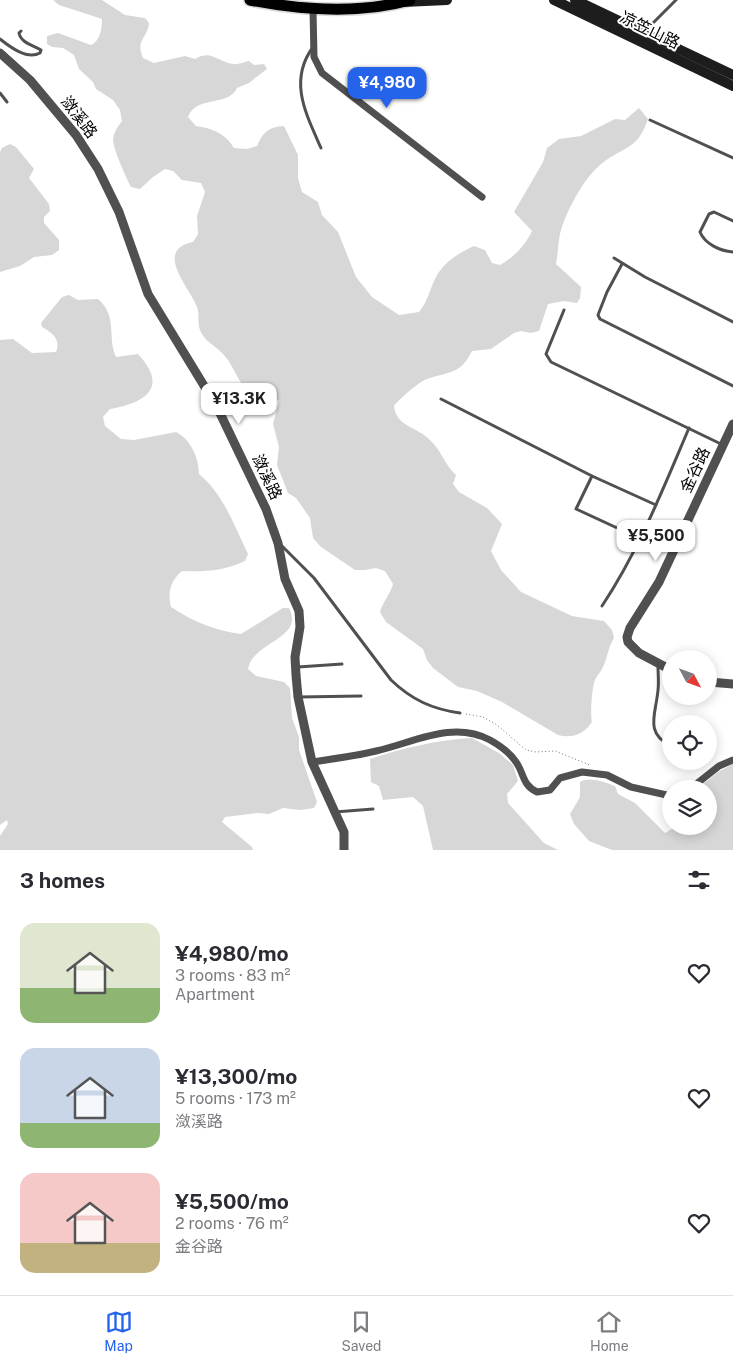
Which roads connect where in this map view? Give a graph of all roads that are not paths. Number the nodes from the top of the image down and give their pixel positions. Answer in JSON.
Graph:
{"nodes":[{"id":1,"x":250,"y":0,"type":"edge"},
{"id":2,"x":447,"y":0,"type":"edge"},
{"id":3,"x":554,"y":0,"type":"edge"},
{"id":4,"x":575,"y":0,"type":"edge"},
{"id":5,"x":676,"y":0,"type":"edge"},
{"id":6,"x":406,"y":1,"type":"edge"},
{"id":7,"x":313,"y":10,"type":"junction"},
{"id":8,"x":21,"y":31,"type":"dead end"},
{"id":9,"x":644,"y":32,"type":"junction"},
{"id":10,"x":0,"y":39,"type":"edge"},
{"id":11,"x":313,"y":46,"type":"junction"},
{"id":12,"x":0,"y":53,"type":"edge"},
{"id":13,"x":733,"y":75,"type":"edge"},
{"id":14,"x":733,"y":86,"type":"edge"},
{"id":15,"x":0,"y":93,"type":"edge"},
{"id":16,"x":7,"y":102,"type":"dead end"},
{"id":17,"x":650,"y":120,"type":"dead end"},
{"id":18,"x":321,"y":148,"type":"dead end"},
{"id":19,"x":733,"y":158,"type":"edge"},
{"id":20,"x":482,"y":197,"type":"dead end"},
{"id":21,"x":733,"y":221,"type":"edge"},
{"id":22,"x":733,"y":252,"type":"edge"},
{"id":23,"x":614,"y":258,"type":"dead end"},
{"id":24,"x":622,"y":264,"type":"junction"},
{"id":25,"x":564,"y":310,"type":"dead end"},
{"id":26,"x":733,"y":322,"type":"edge"},
{"id":27,"x":733,"y":386,"type":"edge"},
{"id":28,"x":441,"y":399,"type":"dead end"},
{"id":29,"x":733,"y":424,"type":"edge"},
{"id":30,"x":689,"y":428,"type":"junction"},
{"id":31,"x":723,"y":445,"type":"junction"},
{"id":32,"x":592,"y":476,"type":"junction"},
{"id":33,"x":656,"y":505,"type":"junction"},
{"id":34,"x":648,"y":524,"type":"junction"},
{"id":35,"x":680,"y":538,"type":"junction"},
{"id":36,"x":641,"y":539,"type":"junction"},
{"id":37,"x":278,"y":543,"type":"junction"},
{"id":38,"x":602,"y":606,"type":"dead end"},
{"id":39,"x":658,"y":663,"type":"junction"},
{"id":40,"x":342,"y":664,"type":"dead end"},
{"id":41,"x":662,"y":665,"type":"edge"},
{"id":42,"x":296,"y":667,"type":"junction"},
{"id":43,"x":718,"y":683,"type":"edge"},
{"id":44,"x":733,"y":684,"type":"edge"},
{"id":45,"x":298,"y":696,"type":"junction"},
{"id":46,"x":361,"y":696,"type":"dead end"},
{"id":47,"x":460,"y":713,"type":"road end"},
{"id":48,"x":662,"y":740,"type":"edge"},
{"id":49,"x":733,"y":760,"type":"edge"},
{"id":50,"x":312,"y":762,"type":"junction"},
{"id":51,"x":702,"y":780,"type":"edge"},
{"id":52,"x":662,"y":794,"type":"edge"},
{"id":53,"x":373,"y":809,"type":"dead end"},
{"id":54,"x":335,"y":812,"type":"junction"},
{"id":55,"x":344,"y":850,"type":"edge"}],
"edges":[{"from":1,"to":7,"type":"main road"},
{"from":2,"to":6,"type":"main road"},
{"from":3,"to":14,"type":"main road","name":"凉笠山路"},
{"from":4,"to":9,"type":"main road","name":"凉笠山路"},
{"from":5,"to":9,"type":"lane"},
{"from":6,"to":7,"type":"main road"},
{"from":7,"to":11,"type":"street"},
{"from":8,"to":10,"type":"lane"},
{"from":9,"to":13,"type":"main road","name":"凉笠山路"},
{"from":11,"to":18,"type":"lane"},
{"from":11,"to":20,"type":"street"},
{"from":12,"to":37,"type":"street","name":"潋溪路"},
{"from":15,"to":16,"type":"lane"},
{"from":17,"to":19,"type":"lane"},
{"from":21,"to":22,"type":"lane"},
{"from":23,"to":24,"type":"lane"},
{"from":24,"to":26,"type":"lane"},
{"from":24,"to":27,"type":"lane"},
{"from":25,"to":30,"type":"lane"},
{"from":28,"to":32,"type":"lane"},
{"from":29,"to":31,"type":"street","name":"金谷路"},
{"from":30,"to":31,"type":"lane"},
{"from":30,"to":33,"type":"lane"},
{"from":31,"to":35,"type":"street","name":"金谷路"},
{"from":32,"to":33,"type":"lane"},
{"from":32,"to":36,"type":"lane"},
{"from":33,"to":34,"type":"lane"},
{"from":34,"to":35,"type":"lane"},
{"from":34,"to":36,"type":"lane"},
{"from":35,"to":39,"type":"street","name":"金谷路"},
{"from":36,"to":38,"type":"lane"},
{"from":37,"to":42,"type":"street","name":"潋溪路"},
{"from":37,"to":47,"type":"lane"},
{"from":39,"to":41,"type":"street","name":"金谷路"},
{"from":39,"to":48,"type":"lane"},
{"from":40,"to":42,"type":"lane"},
{"from":42,"to":45,"type":"street","name":"潋溪路"},
{"from":43,"to":44,"type":"street"},
{"from":45,"to":46,"type":"lane"},
{"from":45,"to":50,"type":"street","name":"潋溪路"},
{"from":49,"to":51,"type":"street"},
{"from":50,"to":52,"type":"street"},
{"from":50,"to":54,"type":"street","name":"潋溪路"},
{"from":53,"to":54,"type":"lane"},
{"from":54,"to":55,"type":"street","name":"潋溪路"}]}
